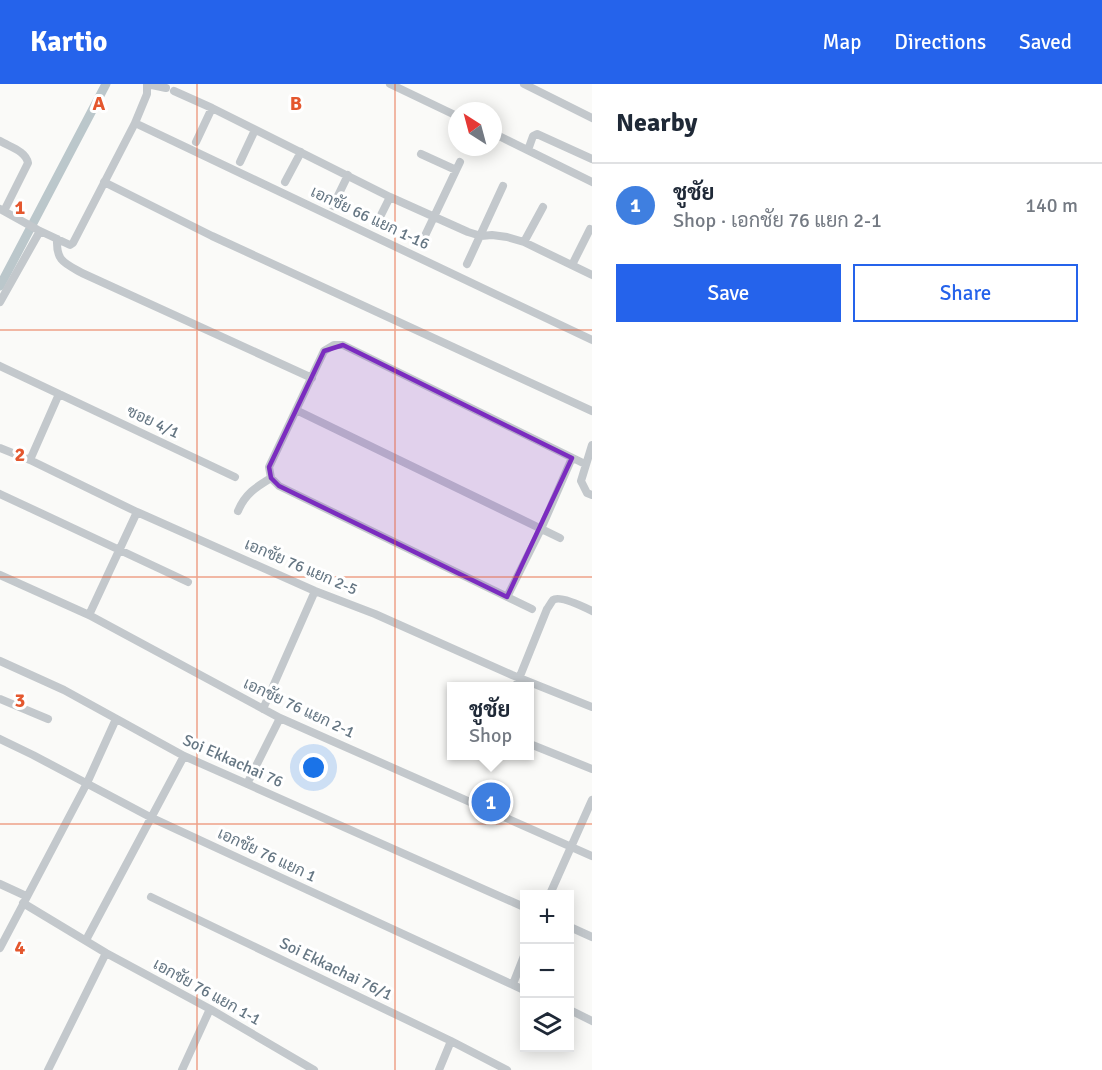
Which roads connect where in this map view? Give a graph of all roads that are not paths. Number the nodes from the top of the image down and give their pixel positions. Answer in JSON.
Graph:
{"nodes":[{"id":1,"x":147,"y":84,"type":"edge"},
{"id":2,"x":390,"y":84,"type":"edge"},
{"id":3,"x":524,"y":84,"type":"edge"},
{"id":4,"x":540,"y":88,"type":"edge"},
{"id":5,"x":212,"y":108,"type":"junction"},
{"id":6,"x":448,"y":112,"type":"edge"},
{"id":7,"x":592,"y":118,"type":"edge"},
{"id":8,"x":135,"y":123,"type":"junction"},
{"id":9,"x":255,"y":130,"type":"junction"},
{"id":10,"x":502,"y":137,"type":"edge"},
{"id":11,"x":0,"y":141,"type":"edge"},
{"id":12,"x":196,"y":142,"type":"dead end"},
{"id":13,"x":528,"y":150,"type":"junction"},
{"id":14,"x":301,"y":152,"type":"junction"},
{"id":15,"x":421,"y":154,"type":"dead end"},
{"id":16,"x":592,"y":159,"type":"edge"},
{"id":17,"x":240,"y":162,"type":"dead end"},
{"id":18,"x":348,"y":175,"type":"junction"},
{"id":19,"x":104,"y":182,"type":"junction"},
{"id":20,"x":285,"y":182,"type":"dead end"},
{"id":21,"x":592,"y":182,"type":"edge"},
{"id":22,"x":503,"y":186,"type":"dead end"},
{"id":23,"x":390,"y":197,"type":"junction"},
{"id":24,"x":333,"y":206,"type":"dead end"},
{"id":25,"x":543,"y":207,"type":"dead end"},
{"id":26,"x":2,"y":210,"type":"edge"},
{"id":27,"x":436,"y":216,"type":"junction"},
{"id":28,"x":377,"y":223,"type":"dead end"},
{"id":29,"x":590,"y":229,"type":"dead end"},
{"id":30,"x":39,"y":231,"type":"junction"},
{"id":31,"x":481,"y":236,"type":"junction"},
{"id":32,"x":57,"y":239,"type":"junction"},
{"id":33,"x":422,"y":242,"type":"dead end"},
{"id":34,"x":524,"y":243,"type":"junction"},
{"id":35,"x":467,"y":264,"type":"dead end"},
{"id":36,"x":572,"y":265,"type":"junction"},
{"id":37,"x":592,"y":274,"type":"edge"},
{"id":38,"x":0,"y":302,"type":"edge"},
{"id":39,"x":592,"y":340,"type":"edge"},
{"id":40,"x":0,"y":366,"type":"edge"},
{"id":41,"x":312,"y":378,"type":"junction"},
{"id":42,"x":59,"y":394,"type":"junction"},
{"id":43,"x":296,"y":410,"type":"junction"},
{"id":44,"x":592,"y":411,"type":"edge"},
{"id":45,"x":592,"y":445,"type":"edge"},
{"id":46,"x":0,"y":448,"type":"edge"},
{"id":47,"x":572,"y":458,"type":"junction"},
{"id":48,"x":30,"y":460,"type":"junction"},
{"id":49,"x":585,"y":464,"type":"junction"},
{"id":50,"x":235,"y":477,"type":"dead end"},
{"id":51,"x":271,"y":478,"type":"junction"},
{"id":52,"x":0,"y":494,"type":"edge"},
{"id":53,"x":592,"y":495,"type":"edge"},
{"id":54,"x":238,"y":511,"type":"dead end"},
{"id":55,"x":137,"y":512,"type":"junction"},
{"id":56,"x":541,"y":529,"type":"junction"},
{"id":57,"x":560,"y":538,"type":"dead end"},
{"id":58,"x":121,"y":549,"type":"junction"},
{"id":59,"x":0,"y":574,"type":"edge"},
{"id":60,"x":188,"y":582,"type":"dead end"},
{"id":61,"x":315,"y":591,"type":"junction"},
{"id":62,"x":507,"y":597,"type":"junction"},
{"id":63,"x":532,"y":609,"type":"dead end"},
{"id":64,"x":592,"y":610,"type":"edge"},
{"id":65,"x":89,"y":615,"type":"junction"},
{"id":66,"x":0,"y":661,"type":"edge"},
{"id":67,"x":518,"y":682,"type":"edge"},
{"id":68,"x":534,"y":687,"type":"edge"},
{"id":69,"x":0,"y":699,"type":"edge"},
{"id":70,"x":592,"y":707,"type":"edge"},
{"id":71,"x":263,"y":709,"type":"junction"},
{"id":72,"x":280,"y":718,"type":"junction"},
{"id":73,"x":48,"y":719,"type":"dead end"},
{"id":74,"x":116,"y":719,"type":"junction"},
{"id":75,"x":0,"y":739,"type":"edge"},
{"id":76,"x":534,"y":746,"type":"edge"},
{"id":77,"x":184,"y":756,"type":"junction"},
{"id":78,"x":592,"y":769,"type":"edge"},
{"id":79,"x":87,"y":783,"type":"junction"},
{"id":80,"x":247,"y":784,"type":"junction"},
{"id":81,"x":592,"y":800,"type":"edge"},
{"id":82,"x":152,"y":818,"type":"junction"},
{"id":83,"x":572,"y":846,"type":"junction"},
{"id":84,"x":592,"y":856,"type":"edge"},
{"id":85,"x":0,"y":884,"type":"edge"},
{"id":86,"x":552,"y":890,"type":"edge"},
{"id":87,"x":151,"y":897,"type":"dead end"},
{"id":88,"x":25,"y":900,"type":"junction"},
{"id":89,"x":520,"y":905,"type":"edge"},
{"id":90,"x":574,"y":929,"type":"edge"},
{"id":91,"x":592,"y":937,"type":"edge"},
{"id":92,"x":86,"y":940,"type":"junction"},
{"id":93,"x":0,"y":948,"type":"edge"},
{"id":94,"x":106,"y":953,"type":"junction"},
{"id":95,"x":520,"y":968,"type":"edge"},
{"id":96,"x":513,"y":984,"type":"junction"},
{"id":97,"x":520,"y":988,"type":"edge"},
{"id":98,"x":210,"y":1009,"type":"junction"},
{"id":99,"x":574,"y":1012,"type":"edge"},
{"id":100,"x":592,"y":1021,"type":"edge"},
{"id":101,"x":451,"y":1041,"type":"junction"},
{"id":102,"x":48,"y":1070,"type":"edge"},
{"id":103,"x":182,"y":1070,"type":"edge"},
{"id":104,"x":314,"y":1070,"type":"edge"},
{"id":105,"x":439,"y":1070,"type":"edge"},
{"id":106,"x":507,"y":1070,"type":"edge"}],
"edges":[{"from":1,"to":5,"type":"street"},
{"from":1,"to":8,"type":"street"},
{"from":2,"to":6,"type":"street"},
{"from":3,"to":4,"type":"street"},
{"from":4,"to":7,"type":"street"},
{"from":5,"to":9,"type":"street"},
{"from":5,"to":12,"type":"street"},
{"from":8,"to":19,"type":"street"},
{"from":8,"to":39,"type":"street","name":"เอกชัย 66 แยก 1-16"},
{"from":9,"to":14,"type":"street"},
{"from":9,"to":17,"type":"street"},
{"from":10,"to":13,"type":"street"},
{"from":11,"to":26,"type":"street"},
{"from":13,"to":16,"type":"street"},
{"from":13,"to":21,"type":"street"},
{"from":14,"to":18,"type":"street"},
{"from":14,"to":20,"type":"street"},
{"from":15,"to":27,"type":"street"},
{"from":18,"to":23,"type":"street"},
{"from":18,"to":24,"type":"street"},
{"from":19,"to":32,"type":"street"},
{"from":19,"to":44,"type":"street"},
{"from":22,"to":31,"type":"street"},
{"from":23,"to":27,"type":"street"},
{"from":23,"to":28,"type":"street"},
{"from":25,"to":34,"type":"street"},
{"from":26,"to":30,"type":"street"},
{"from":27,"to":31,"type":"street"},
{"from":27,"to":33,"type":"street"},
{"from":29,"to":36,"type":"street"},
{"from":30,"to":32,"type":"street"},
{"from":30,"to":38,"type":"street"},
{"from":31,"to":34,"type":"street"},
{"from":31,"to":35,"type":"street"},
{"from":32,"to":41,"type":"street"},
{"from":34,"to":36,"type":"street"},
{"from":36,"to":37,"type":"street"},
{"from":40,"to":42,"type":"street","name":"ซอย 4/1"},
{"from":41,"to":43,"type":"street"},
{"from":41,"to":47,"type":"street"},
{"from":42,"to":48,"type":"street"},
{"from":42,"to":50,"type":"street","name":"ซอย 4/1"},
{"from":43,"to":51,"type":"street"},
{"from":43,"to":56,"type":"street"},
{"from":45,"to":49,"type":"street"},
{"from":46,"to":48,"type":"street","name":"เอกชัย 76 แยก 2-5"},
{"from":47,"to":49,"type":"street"},
{"from":47,"to":56,"type":"street"},
{"from":48,"to":55,"type":"street","name":"เอกชัย 76 แยก 2-5"},
{"from":49,"to":53,"type":"street"},
{"from":51,"to":54,"type":"street"},
{"from":51,"to":62,"type":"street"},
{"from":52,"to":58,"type":"street"},
{"from":55,"to":58,"type":"street"},
{"from":55,"to":61,"type":"street","name":"เอกชัย 76 แยก 2-5"},
{"from":56,"to":57,"type":"street"},
{"from":56,"to":62,"type":"street"},
{"from":58,"to":60,"type":"street"},
{"from":58,"to":65,"type":"street"},
{"from":59,"to":65,"type":"street","name":"เอกชัย 76 แยก 2-1"},
{"from":61,"to":67,"type":"street","name":"เอกชัย 76 แยก 2-5"},
{"from":61,"to":71,"type":"street"},
{"from":62,"to":63,"type":"street"},
{"from":64,"to":67,"type":"street"},
{"from":65,"to":71,"type":"street","name":"เอกชัย 76 แยก 2-1"},
{"from":66,"to":74,"type":"street","name":"Soi Ekkachai 76"},
{"from":68,"to":70,"type":"street","name":"เอกชัย 76 แยก 2-5"},
{"from":69,"to":73,"type":"street"},
{"from":71,"to":72,"type":"street","name":"เอกชัย 76 แยก 2-1"},
{"from":72,"to":80,"type":"street"},
{"from":72,"to":83,"type":"street","name":"เอกชัย 76 แยก 2-1"},
{"from":74,"to":77,"type":"street","name":"Soi Ekkachai 76"},
{"from":74,"to":79,"type":"street"},
{"from":75,"to":79,"type":"street","name":"เอกชัย 76 แยก 1"},
{"from":76,"to":78,"type":"street"},
{"from":77,"to":80,"type":"street","name":"Soi Ekkachai 76"},
{"from":77,"to":82,"type":"street"},
{"from":79,"to":82,"type":"street","name":"เอกชัย 76 แยก 1"},
{"from":79,"to":88,"type":"street"},
{"from":80,"to":89,"type":"street","name":"Soi Ekkachai 76"},
{"from":81,"to":83,"type":"street"},
{"from":82,"to":92,"type":"street"},
{"from":82,"to":96,"type":"street","name":"เอกชัย 76 แยก 1"},
{"from":83,"to":84,"type":"street","name":"เอกชัย 76 แยก 2-1"},
{"from":83,"to":86,"type":"street"},
{"from":85,"to":88,"type":"street","name":"เอกชัย 76 แยก 1-1"},
{"from":87,"to":101,"type":"street","name":"Soi Ekkachai 76/1"},
{"from":88,"to":92,"type":"street","name":"เอกชัย 76 แยก 1-1"},
{"from":88,"to":93,"type":"street"},
{"from":90,"to":91,"type":"street"},
{"from":92,"to":94,"type":"street","name":"เอกชัย 76 แยก 1-1"},
{"from":94,"to":98,"type":"street","name":"เอกชัย 76 แยก 1-1"},
{"from":94,"to":102,"type":"street"},
{"from":95,"to":96,"type":"street"},
{"from":96,"to":97,"type":"street","name":"เอกชัย 76 แยก 1"},
{"from":98,"to":103,"type":"street"},
{"from":98,"to":104,"type":"street","name":"เอกชัย 76 แยก 1-1"},
{"from":99,"to":100,"type":"street"},
{"from":101,"to":105,"type":"street"},
{"from":101,"to":106,"type":"street","name":"Soi Ekkachai 76/1"}]}
